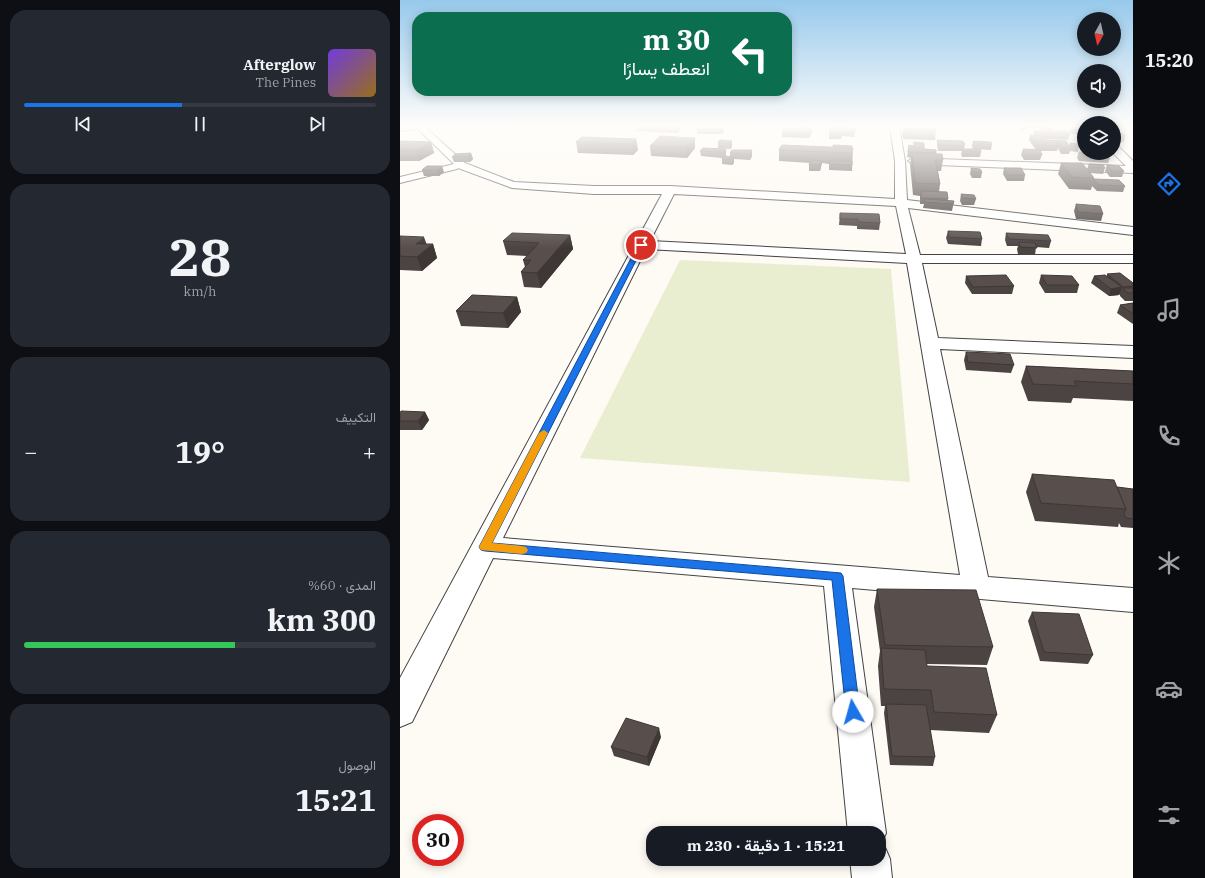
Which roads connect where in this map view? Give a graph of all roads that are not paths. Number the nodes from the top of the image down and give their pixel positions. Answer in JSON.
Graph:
{"nodes":[{"id":1,"x":453,"y":167,"type":"edge"},
{"id":2,"x":466,"y":167,"type":"edge"},
{"id":3,"x":900,"y":167,"type":"edge"},
{"id":4,"x":1074,"y":167,"type":"edge"},
{"id":5,"x":1133,"y":169,"type":"edge"},
{"id":6,"x":400,"y":180,"type":"edge"},
{"id":7,"x":670,"y":190,"type":"junction"},
{"id":8,"x":901,"y":203,"type":"junction"},
{"id":9,"x":1133,"y":231,"type":"edge"},
{"id":10,"x":641,"y":245,"type":"junction"},
{"id":11,"x":914,"y":259,"type":"junction"},
{"id":12,"x":1133,"y":259,"type":"edge"},
{"id":13,"x":930,"y":343,"type":"junction"},
{"id":14,"x":1133,"y":352,"type":"edge"},
{"id":15,"x":485,"y":547,"type":"junction"},
{"id":16,"x":837,"y":576,"type":"junction"},
{"id":17,"x":976,"y":587,"type":"junction"},
{"id":18,"x":1133,"y":600,"type":"edge"},
{"id":19,"x":400,"y":711,"type":"edge"},
{"id":20,"x":866,"y":826,"type":"edge"},
{"id":21,"x":871,"y":866,"type":"edge"},
{"id":22,"x":872,"y":878,"type":"edge"}],
"edges":[{"from":1,"to":6,"type":"street"},
{"from":2,"to":7,"type":"street"},
{"from":3,"to":8,"type":"street"},
{"from":4,"to":5,"type":"street"},
{"from":7,"to":8,"type":"street"},
{"from":7,"to":10,"type":"street"},
{"from":8,"to":9,"type":"street"},
{"from":8,"to":11,"type":"street"},
{"from":10,"to":11,"type":"street"},
{"from":10,"to":15,"type":"street"},
{"from":11,"to":12,"type":"street"},
{"from":11,"to":13,"type":"street"},
{"from":13,"to":14,"type":"street"},
{"from":13,"to":17,"type":"street"},
{"from":15,"to":16,"type":"street"},
{"from":15,"to":19,"type":"street"},
{"from":16,"to":17,"type":"street"},
{"from":16,"to":20,"type":"street"},
{"from":17,"to":18,"type":"street"},
{"from":21,"to":22,"type":"street"}]}
